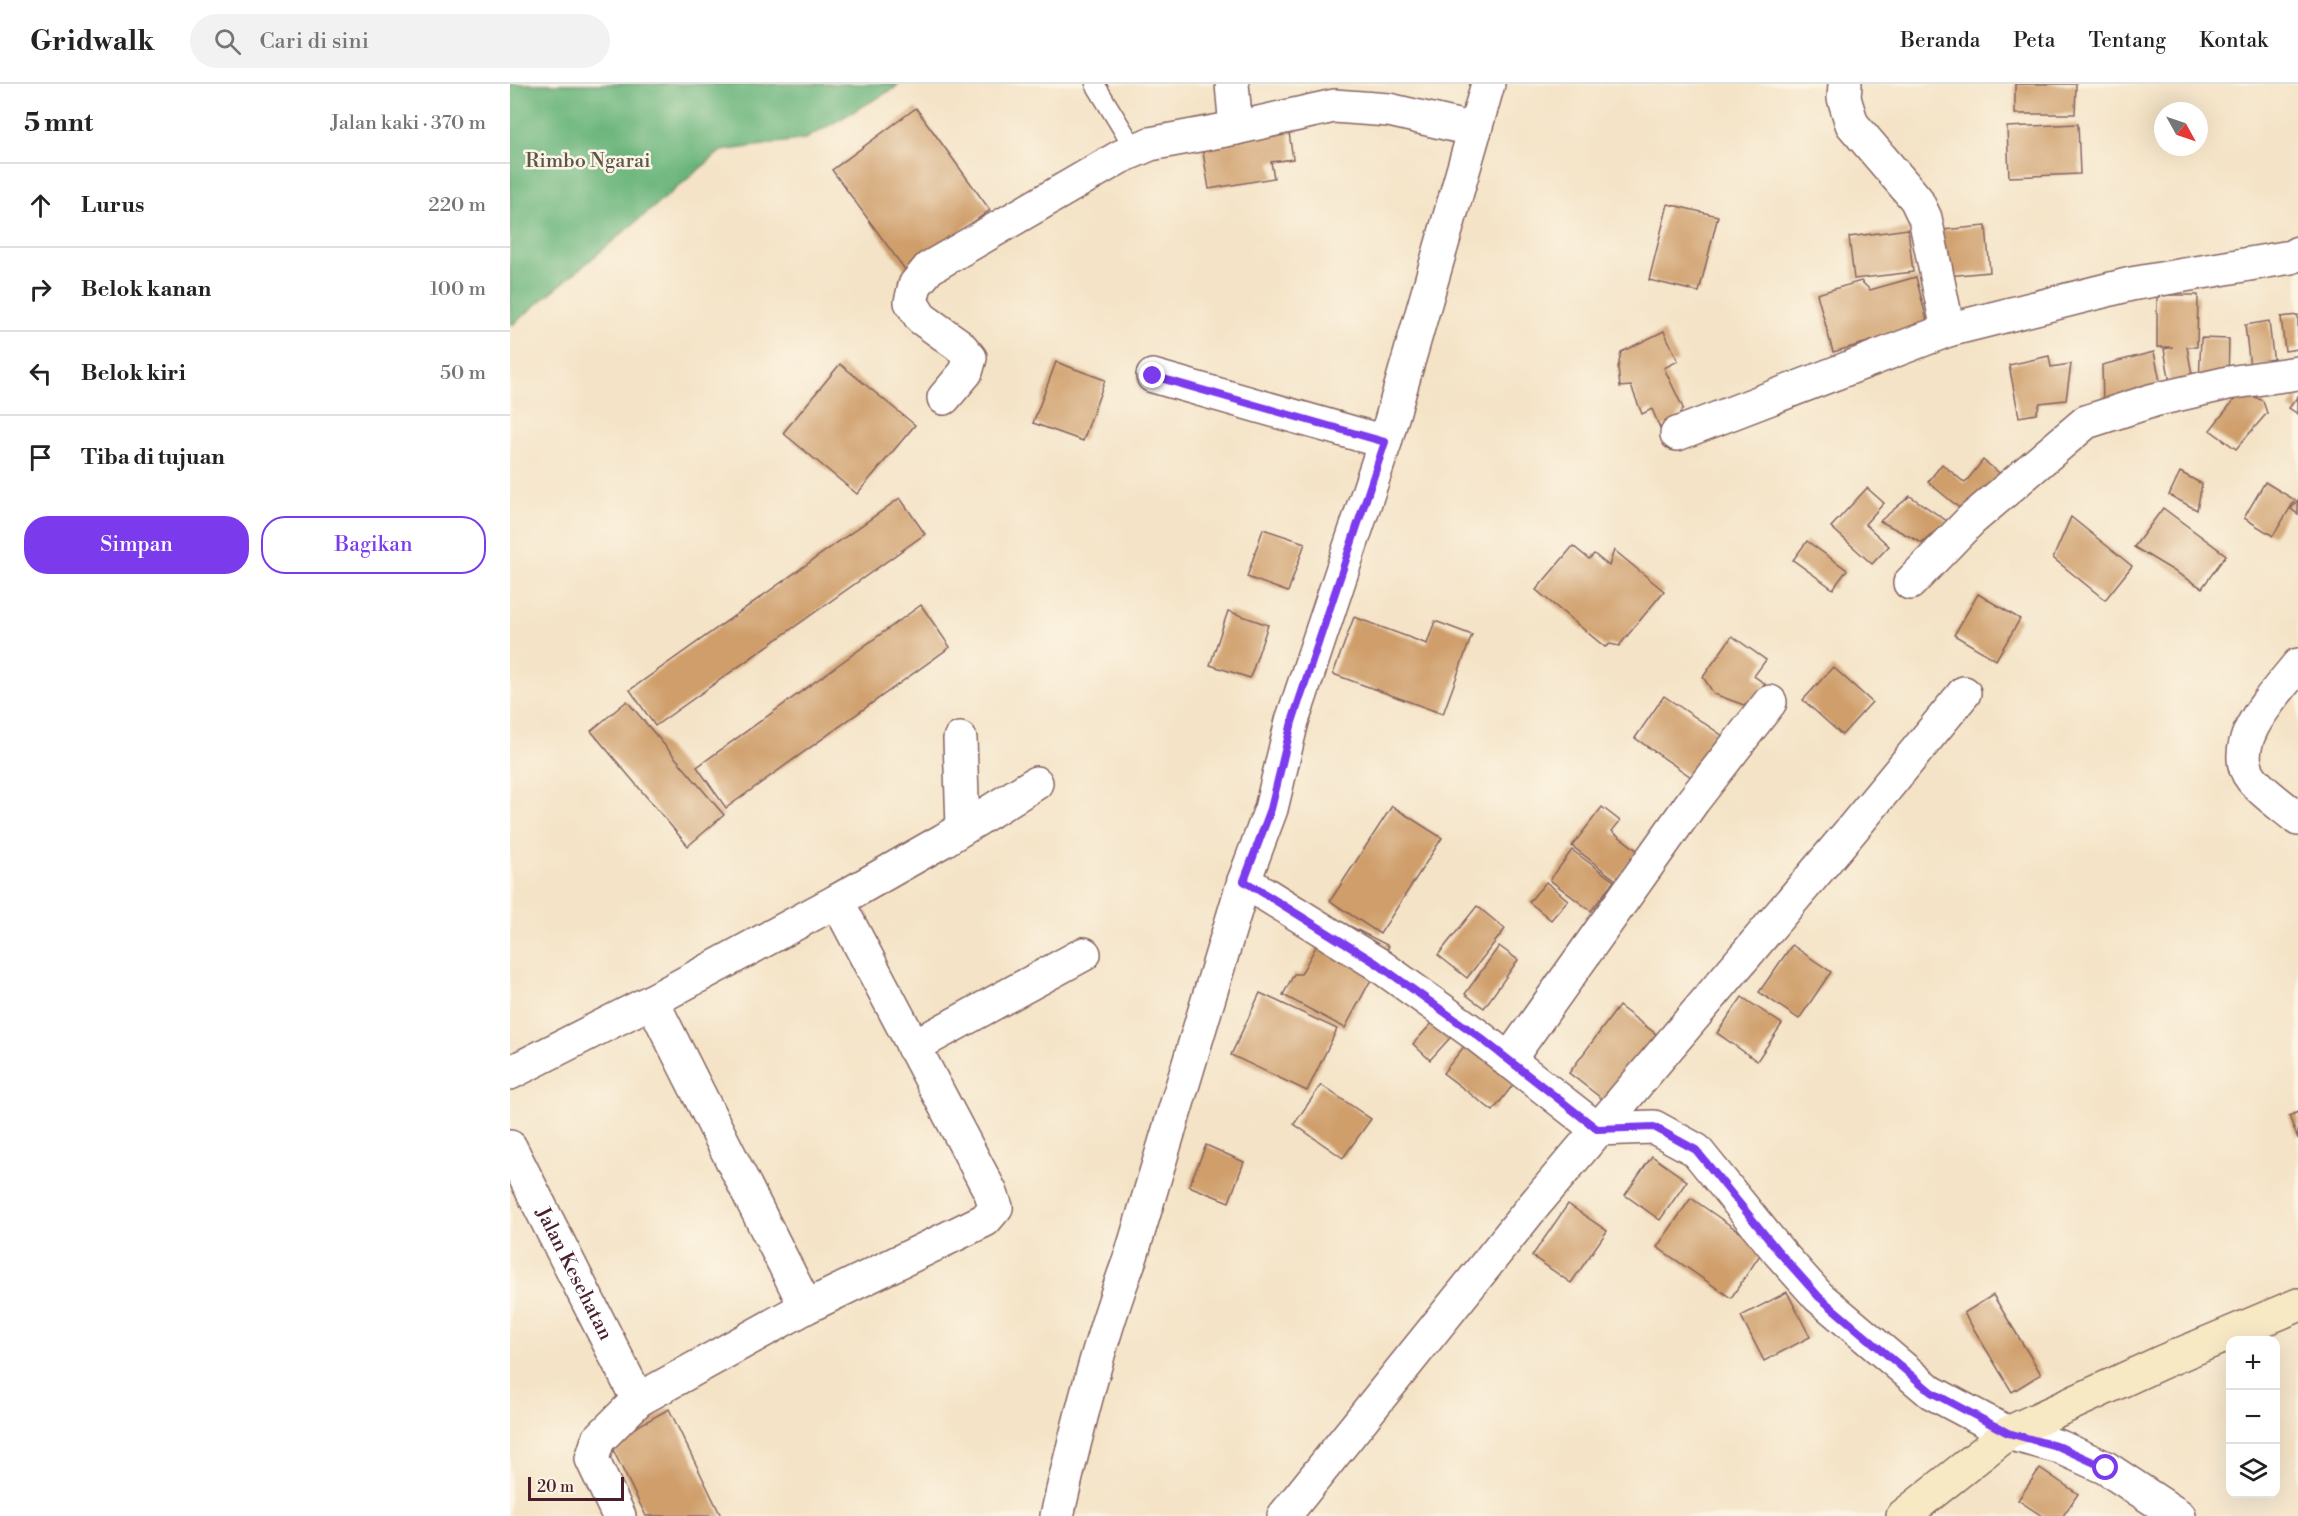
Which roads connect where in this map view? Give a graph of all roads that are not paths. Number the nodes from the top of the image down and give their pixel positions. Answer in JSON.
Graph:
{"nodes":[{"id":1,"x":1095,"y":84,"type":"edge"},
{"id":2,"x":1232,"y":84,"type":"edge"},
{"id":3,"x":1488,"y":84,"type":"edge"},
{"id":4,"x":1845,"y":84,"type":"edge"},
{"id":5,"x":1236,"y":128,"type":"junction"},
{"id":6,"x":1475,"y":130,"type":"junction"},
{"id":7,"x":1136,"y":150,"type":"junction"},
{"id":8,"x":2298,"y":253,"type":"edge"},
{"id":9,"x":1948,"y":330,"type":"junction"},
{"id":10,"x":2298,"y":373,"type":"edge"},
{"id":11,"x":1153,"y":376,"type":"dead end"},
{"id":12,"x":945,"y":398,"type":"dead end"},
{"id":13,"x":1677,"y":434,"type":"dead end"},
{"id":14,"x":1385,"y":442,"type":"junction"},
{"id":15,"x":1910,"y":583,"type":"dead end"},
{"id":16,"x":2298,"y":665,"type":"edge"},
{"id":17,"x":1964,"y":693,"type":"dead end"},
{"id":18,"x":1770,"y":702,"type":"dead end"},
{"id":19,"x":960,"y":739,"type":"dead end"},
{"id":20,"x":1036,"y":783,"type":"dead end"},
{"id":21,"x":2298,"y":819,"type":"edge"},
{"id":22,"x":963,"y":827,"type":"junction"},
{"id":23,"x":1244,"y":881,"type":"junction"},
{"id":24,"x":837,"y":901,"type":"junction"},
{"id":25,"x":1084,"y":954,"type":"dead end"},
{"id":26,"x":652,"y":1001,"type":"junction"},
{"id":27,"x":913,"y":1047,"type":"junction"},
{"id":28,"x":1508,"y":1061,"type":"junction"},
{"id":29,"x":510,"y":1073,"type":"edge"},
{"id":30,"x":1597,"y":1129,"type":"junction"},
{"id":31,"x":510,"y":1148,"type":"edge"},
{"id":32,"x":2298,"y":1305,"type":"edge"},
{"id":33,"x":806,"y":1307,"type":"junction"},
{"id":34,"x":638,"y":1400,"type":"junction"},
{"id":35,"x":2008,"y":1433,"type":"junction"},
{"id":36,"x":619,"y":1516,"type":"edge"},
{"id":37,"x":1057,"y":1516,"type":"edge"},
{"id":38,"x":1284,"y":1516,"type":"edge"},
{"id":39,"x":1904,"y":1516,"type":"edge"},
{"id":40,"x":2179,"y":1516,"type":"edge"}],
"edges":[{"from":1,"to":7,"type":"lane"},
{"from":2,"to":5,"type":"street"},
{"from":3,"to":6,"type":"street"},
{"from":4,"to":9,"type":"street"},
{"from":5,"to":6,"type":"street"},
{"from":5,"to":7,"type":"street"},
{"from":6,"to":14,"type":"street"},
{"from":7,"to":12,"type":"street"},
{"from":8,"to":9,"type":"street"},
{"from":9,"to":13,"type":"street"},
{"from":10,"to":15,"type":"street"},
{"from":11,"to":14,"type":"street"},
{"from":14,"to":23,"type":"street"},
{"from":16,"to":21,"type":"street"},
{"from":17,"to":30,"type":"street"},
{"from":18,"to":28,"type":"street"},
{"from":19,"to":22,"type":"street"},
{"from":20,"to":22,"type":"street"},
{"from":22,"to":24,"type":"street"},
{"from":23,"to":28,"type":"street"},
{"from":23,"to":37,"type":"street"},
{"from":24,"to":26,"type":"street"},
{"from":24,"to":27,"type":"street"},
{"from":25,"to":27,"type":"street"},
{"from":26,"to":29,"type":"street"},
{"from":26,"to":33,"type":"street"},
{"from":27,"to":33,"type":"street"},
{"from":28,"to":30,"type":"street"},
{"from":30,"to":35,"type":"street"},
{"from":30,"to":38,"type":"street"},
{"from":31,"to":34,"type":"street","name":"Jalan Kesehatan"},
{"from":32,"to":35,"type":"street"},
{"from":33,"to":34,"type":"street"},
{"from":34,"to":36,"type":"street"},
{"from":35,"to":39,"type":"street"},
{"from":35,"to":40,"type":"street"}]}
